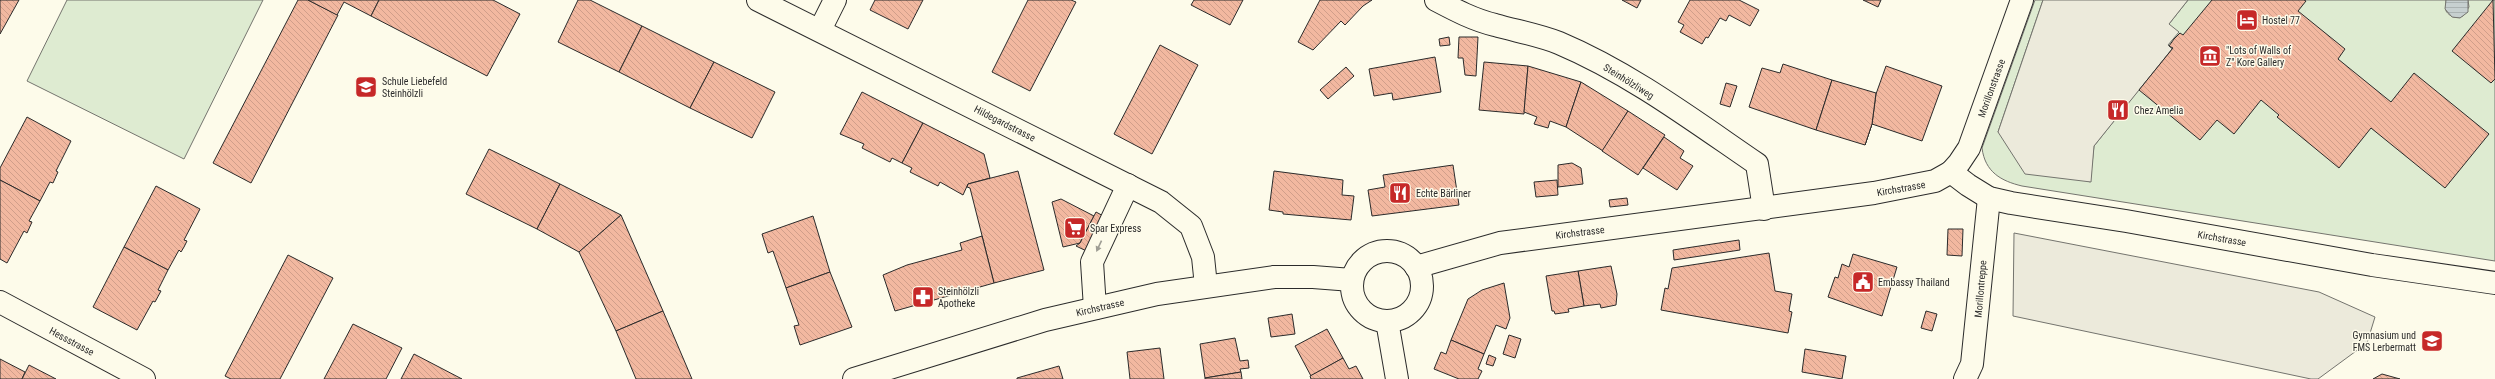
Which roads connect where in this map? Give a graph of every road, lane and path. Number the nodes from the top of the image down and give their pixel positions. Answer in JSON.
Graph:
{"nodes":[{"id":1,"x":758,"y":0,"type":"edge"},
{"id":2,"x":835,"y":0,"type":"edge"},
{"id":3,"x":1436,"y":0,"type":"edge"},
{"id":4,"x":2022,"y":0,"type":"edge"},
{"id":5,"x":1463,"y":6,"type":"edge"},
{"id":6,"x":820,"y":30,"type":"junction"},
{"id":7,"x":1951,"y":172,"type":"junction"},
{"id":8,"x":1128,"y":185,"type":"junction"},
{"id":9,"x":1989,"y":198,"type":"junction"},
{"id":10,"x":1764,"y":209,"type":"junction"},
{"id":11,"x":1416,"y":266,"type":"junction"},
{"id":12,"x":1352,"y":280,"type":"junction"},
{"id":13,"x":2495,"y":284,"type":"edge"},
{"id":14,"x":1206,"y":286,"type":"junction"},
{"id":15,"x":0,"y":302,"type":"edge"},
{"id":16,"x":1095,"y":308,"type":"junction"},
{"id":17,"x":1387,"y":322,"type":"junction"},
{"id":18,"x":865,"y":377,"type":"edge"},
{"id":19,"x":1395,"y":378,"type":"edge"},
{"id":20,"x":144,"y":379,"type":"edge"},
{"id":21,"x":1965,"y":379,"type":"edge"}],
"edges":[{"from":1,"to":6,"type":"street","name":"Hildegardstrasse"},
{"from":2,"to":6,"type":"street"},
{"from":3,"to":5,"type":"street","name":"Steinhölzliweg"},
{"from":4,"to":7,"type":"street","name":"Morillonstrasse"},
{"from":5,"to":10,"type":"street","name":"Steinhölzliweg"},
{"from":6,"to":8,"type":"street","name":"Hildegardstrasse"},
{"from":7,"to":9,"type":"street","name":"Kirchstrasse"},
{"from":7,"to":10,"type":"street","name":"Kirchstrasse"},
{"from":8,"to":14,"type":"street","name":"Hildegardstrasse"},
{"from":8,"to":16,"type":"street","one_way":true},
{"from":9,"to":13,"type":"street","name":"Kirchstrasse"},
{"from":9,"to":21,"type":"street","name":"Morillontreppe"},
{"from":10,"to":11,"type":"street","name":"Kirchstrasse"},
{"from":11,"to":12,"type":"street"},
{"from":11,"to":17,"type":"street"},
{"from":12,"to":14,"type":"street","name":"Kirchstrasse"},
{"from":12,"to":17,"type":"street"},
{"from":14,"to":16,"type":"street","name":"Kirchstrasse"},
{"from":15,"to":20,"type":"street","name":"Hessstrasse"},
{"from":16,"to":18,"type":"street","name":"Kirchstrasse"},
{"from":17,"to":19,"type":"street"}]}
